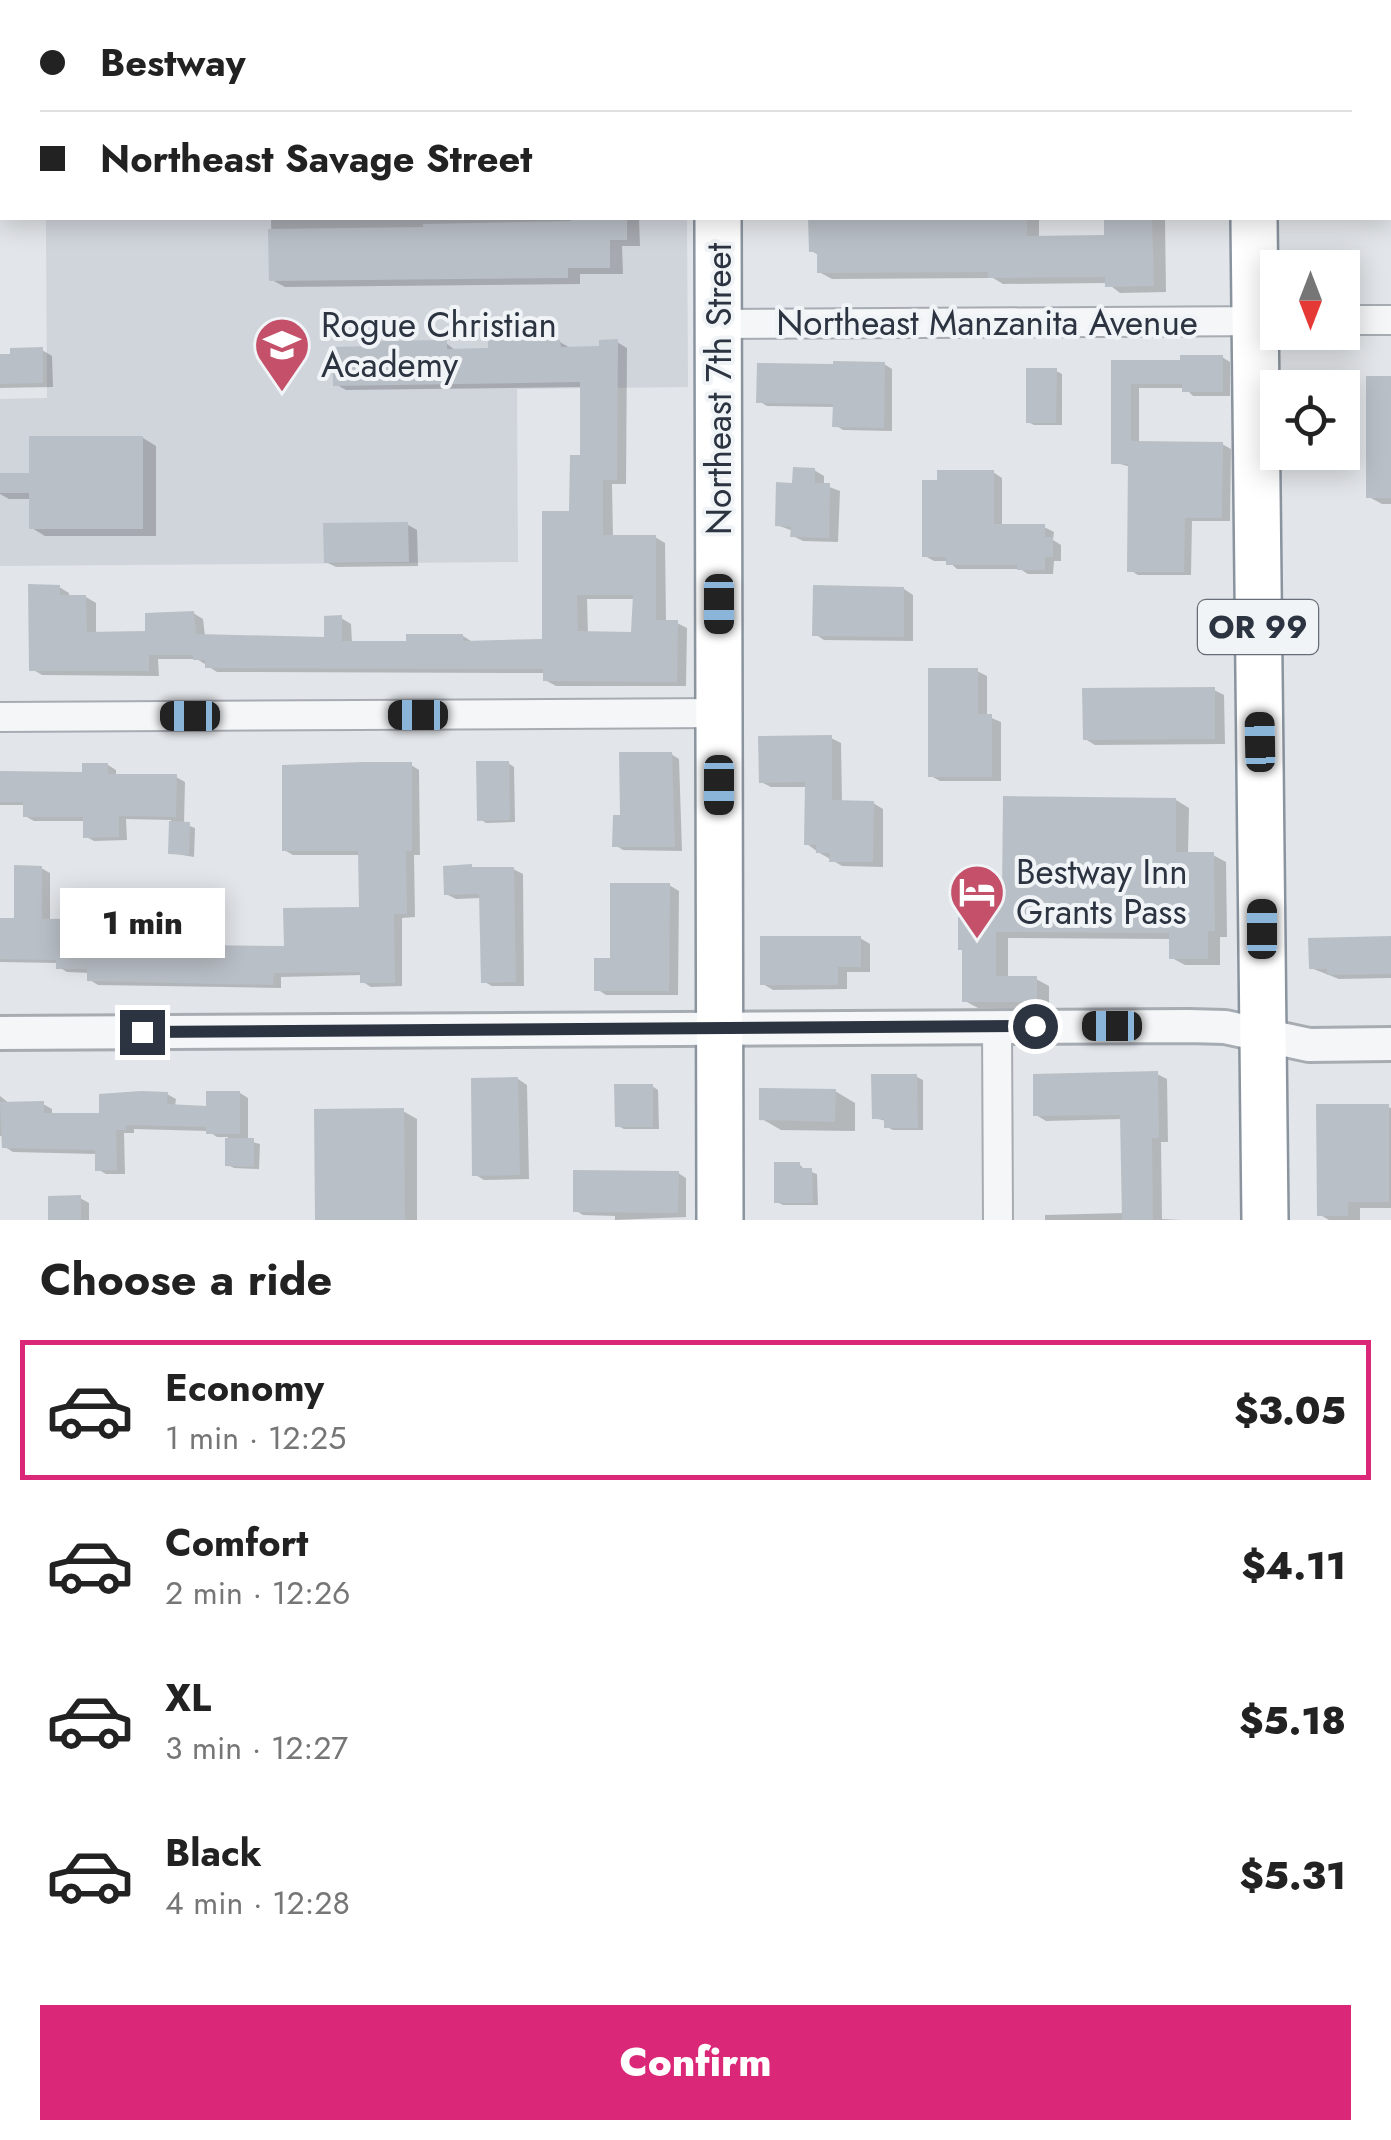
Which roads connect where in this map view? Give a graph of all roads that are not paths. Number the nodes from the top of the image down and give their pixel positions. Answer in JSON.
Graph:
{"nodes":[{"id":1,"x":718,"y":220,"type":"edge"},
{"id":2,"x":1254,"y":220,"type":"edge"},
{"id":3,"x":1260,"y":269,"type":"edge"},
{"id":4,"x":1360,"y":320,"type":"edge"},
{"id":5,"x":1391,"y":320,"type":"edge"},
{"id":6,"x":1260,"y":321,"type":"edge"},
{"id":7,"x":718,"y":324,"type":"junction"},
{"id":8,"x":1266,"y":350,"type":"edge"},
{"id":9,"x":720,"y":713,"type":"junction"},
{"id":10,"x":0,"y":717,"type":"edge"},
{"id":11,"x":997,"y":1026,"type":"junction"},
{"id":12,"x":719,"y":1029,"type":"junction"},
{"id":13,"x":0,"y":1033,"type":"edge"},
{"id":14,"x":1264,"y":1036,"type":"junction"},
{"id":15,"x":1391,"y":1044,"type":"edge"},
{"id":16,"x":720,"y":1220,"type":"edge"},
{"id":17,"x":998,"y":1220,"type":"edge"},
{"id":18,"x":1265,"y":1220,"type":"edge"}],
"edges":[{"from":1,"to":7,"type":"highway","name":"Northeast 7th Street"},
{"from":2,"to":3,"type":"highway","number":"OR 99"},
{"from":4,"to":5,"type":"street"},
{"from":6,"to":7,"type":"street","name":"Northeast Manzanita Avenue"},
{"from":7,"to":9,"type":"highway","name":"Northeast 7th Street"},
{"from":8,"to":14,"type":"highway","number":"OR 99"},
{"from":9,"to":10,"type":"street"},
{"from":9,"to":12,"type":"highway","name":"Northeast 7th Street"},
{"from":11,"to":12,"type":"street"},
{"from":11,"to":14,"type":"street"},
{"from":11,"to":17,"type":"street"},
{"from":12,"to":13,"type":"street"},
{"from":12,"to":16,"type":"highway","name":"Northeast 7th Street"},
{"from":14,"to":15,"type":"street"},
{"from":14,"to":18,"type":"highway","number":"OR 99"}]}
